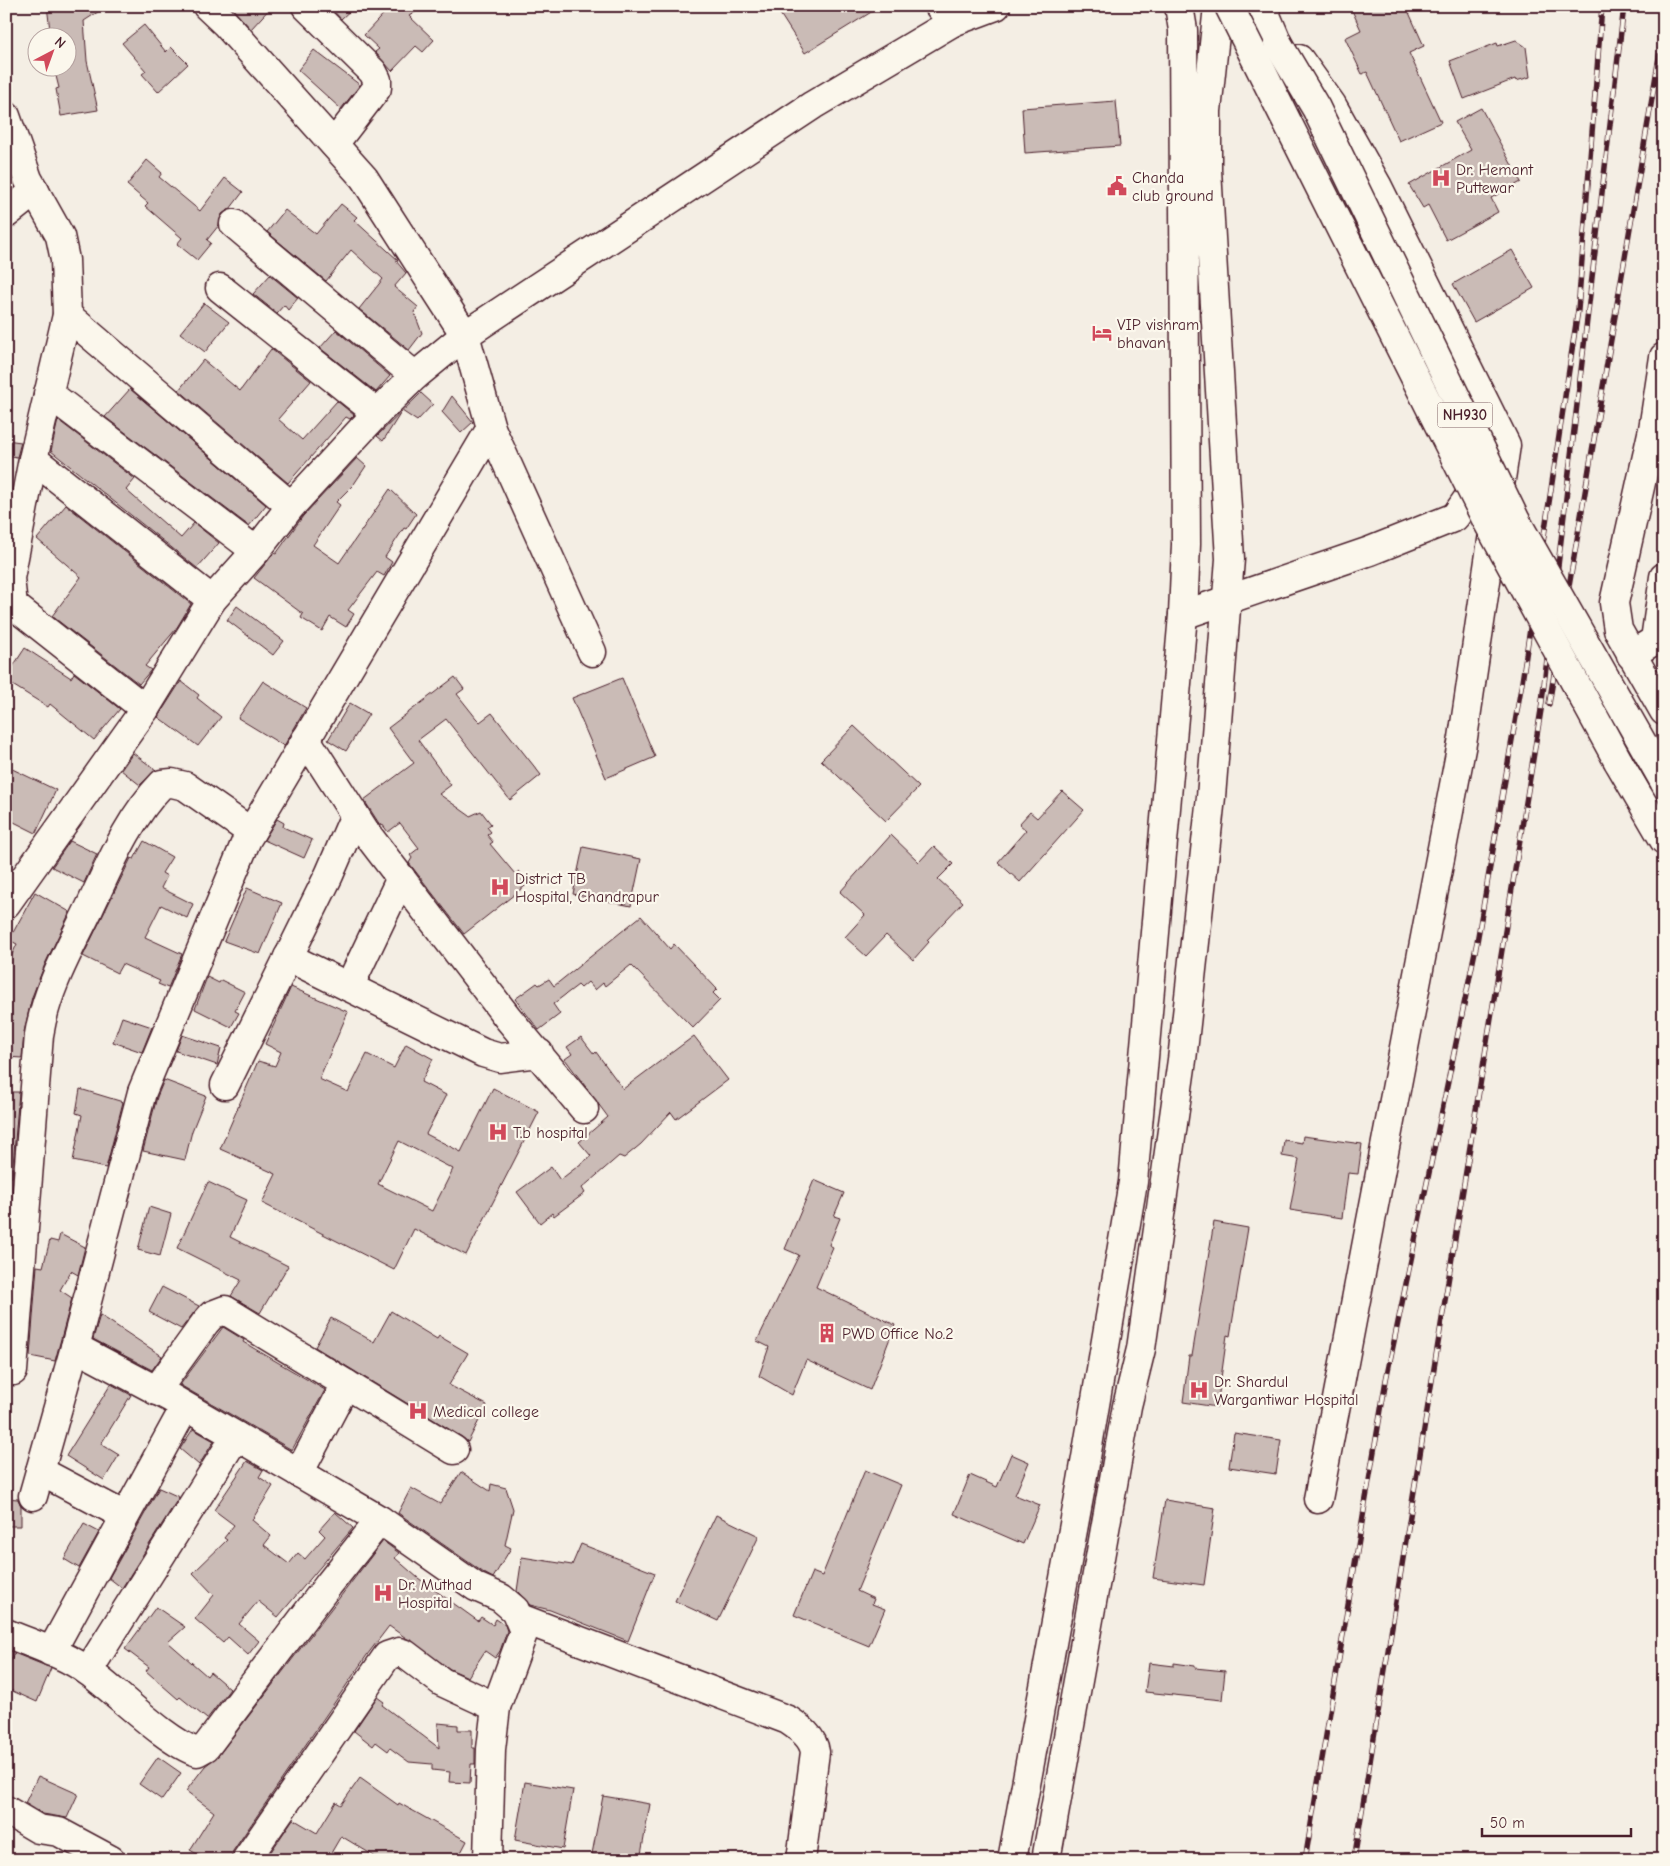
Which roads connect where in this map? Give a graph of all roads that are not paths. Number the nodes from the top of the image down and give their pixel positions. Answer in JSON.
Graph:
{"nodes":[{"id":1,"x":207,"y":6,"type":"edge"},
{"id":2,"x":306,"y":6,"type":"edge"},
{"id":3,"x":996,"y":6,"type":"edge"},
{"id":4,"x":1179,"y":6,"type":"edge"},
{"id":5,"x":1218,"y":6,"type":"edge"},
{"id":6,"x":1229,"y":6,"type":"edge"},
{"id":7,"x":1262,"y":6,"type":"edge"},
{"id":8,"x":946,"y":14,"type":"edge"},
{"id":9,"x":6,"y":116,"type":"edge"},
{"id":10,"x":334,"y":144,"type":"junction"},
{"id":11,"x":34,"y":191,"type":"junction"},
{"id":12,"x":6,"y":214,"type":"edge"},
{"id":13,"x":234,"y":224,"type":"dead end"},
{"id":14,"x":220,"y":288,"type":"dead end"},
{"id":15,"x":67,"y":316,"type":"junction"},
{"id":16,"x":465,"y":335,"type":"junction"},
{"id":17,"x":1664,"y":357,"type":"edge"},
{"id":18,"x":415,"y":376,"type":"junction"},
{"id":19,"x":48,"y":393,"type":"junction"},
{"id":20,"x":377,"y":413,"type":"junction"},
{"id":21,"x":491,"y":428,"type":"junction"},
{"id":22,"x":1506,"y":445,"type":"junction"},
{"id":23,"x":33,"y":458,"type":"junction"},
{"id":24,"x":291,"y":506,"type":"junction"},
{"id":25,"x":256,"y":551,"type":"junction"},
{"id":26,"x":1664,"y":577,"type":"edge"},
{"id":27,"x":212,"y":600,"type":"junction"},
{"id":28,"x":1227,"y":600,"type":"junction"},
{"id":29,"x":1183,"y":615,"type":"junction"},
{"id":30,"x":592,"y":652,"type":"dead end"},
{"id":31,"x":1631,"y":655,"type":"junction"},
{"id":32,"x":145,"y":709,"type":"junction"},
{"id":33,"x":1664,"y":711,"type":"edge"},
{"id":34,"x":1173,"y":725,"type":"junction"},
{"id":35,"x":1216,"y":731,"type":"junction"},
{"id":36,"x":306,"y":739,"type":"junction"},
{"id":37,"x":1664,"y":781,"type":"edge"},
{"id":38,"x":355,"y":815,"type":"junction"},
{"id":39,"x":251,"y":832,"type":"junction"},
{"id":40,"x":1664,"y":840,"type":"edge"},
{"id":41,"x":401,"y":878,"type":"junction"},
{"id":42,"x":6,"y":904,"type":"edge"},
{"id":43,"x":288,"y":957,"type":"junction"},
{"id":44,"x":349,"y":987,"type":"junction"},
{"id":45,"x":539,"y":1053,"type":"junction"},
{"id":46,"x":225,"y":1085,"type":"dead end"},
{"id":47,"x":584,"y":1109,"type":"dead end"},
{"id":48,"x":75,"y":1348,"type":"junction"},
{"id":49,"x":13,"y":1371,"type":"dead end"},
{"id":50,"x":346,"y":1384,"type":"junction"},
{"id":51,"x":156,"y":1391,"type":"junction"},
{"id":52,"x":185,"y":1407,"type":"junction"},
{"id":53,"x":236,"y":1436,"type":"junction"},
{"id":54,"x":454,"y":1450,"type":"dead end"},
{"id":55,"x":1087,"y":1451,"type":"junction"},
{"id":56,"x":1119,"y":1455,"type":"junction"},
{"id":57,"x":299,"y":1473,"type":"junction"},
{"id":58,"x":1318,"y":1498,"type":"dead end"},
{"id":59,"x":125,"y":1516,"type":"junction"},
{"id":60,"x":380,"y":1520,"type":"junction"},
{"id":61,"x":520,"y":1618,"type":"junction"},
{"id":62,"x":6,"y":1633,"type":"edge"},
{"id":63,"x":51,"y":1652,"type":"junction"},
{"id":64,"x":88,"y":1671,"type":"junction"},
{"id":65,"x":496,"y":1707,"type":"junction"},
{"id":66,"x":6,"y":1810,"type":"edge"},
{"id":67,"x":111,"y":1860,"type":"edge"},
{"id":68,"x":246,"y":1860,"type":"edge"},
{"id":69,"x":488,"y":1860,"type":"edge"},
{"id":70,"x":801,"y":1860,"type":"edge"},
{"id":71,"x":1012,"y":1860,"type":"edge"},
{"id":72,"x":1046,"y":1860,"type":"edge"}],
"edges":[{"from":1,"to":10,"type":"main road"},
{"from":2,"to":10,"type":"main road"},
{"from":3,"to":8,"type":"main road"},
{"from":4,"to":29,"type":"main road"},
{"from":5,"to":28,"type":"main road"},
{"from":6,"to":40,"type":"main road","number":"NH930","bridge":true},
{"from":7,"to":22,"type":"main road"},
{"from":7,"to":37,"type":"main road","number":"NH930","bridge":true},
{"from":8,"to":16,"type":"main road"},
{"from":9,"to":11,"type":"main road"},
{"from":10,"to":16,"type":"main road"},
{"from":11,"to":12,"type":"main road"},
{"from":11,"to":15,"type":"main road"},
{"from":13,"to":18,"type":"main road"},
{"from":14,"to":20,"type":"main road"},
{"from":15,"to":19,"type":"main road"},
{"from":15,"to":24,"type":"main road"},
{"from":16,"to":18,"type":"main road"},
{"from":16,"to":21,"type":"main road"},
{"from":17,"to":31,"type":"main road"},
{"from":18,"to":20,"type":"main road"},
{"from":19,"to":23,"type":"main road"},
{"from":19,"to":25,"type":"main road"},
{"from":20,"to":24,"type":"main road"},
{"from":21,"to":30,"type":"main road"},
{"from":21,"to":36,"type":"main road"},
{"from":22,"to":28,"type":"main road"},
{"from":22,"to":58,"type":"main road"},
{"from":23,"to":27,"type":"main road"},
{"from":23,"to":32,"type":"main road"},
{"from":24,"to":25,"type":"main road"},
{"from":25,"to":27,"type":"main road"},
{"from":26,"to":31,"type":"main road"},
{"from":27,"to":32,"type":"main road"},
{"from":28,"to":29,"type":"main road"},
{"from":28,"to":35,"type":"main road"},
{"from":29,"to":34,"type":"main road"},
{"from":31,"to":33,"type":"main road"},
{"from":32,"to":42,"type":"main road"},
{"from":34,"to":35,"type":"main road"},
{"from":34,"to":55,"type":"main road"},
{"from":35,"to":56,"type":"main road"},
{"from":36,"to":38,"type":"main road"},
{"from":36,"to":39,"type":"main road"},
{"from":38,"to":41,"type":"main road"},
{"from":38,"to":43,"type":"main road"},
{"from":39,"to":48,"type":"main road"},
{"from":39,"to":49,"type":"main road"},
{"from":41,"to":44,"type":"main road"},
{"from":41,"to":45,"type":"main road"},
{"from":43,"to":44,"type":"main road"},
{"from":43,"to":46,"type":"main road"},
{"from":44,"to":45,"type":"main road"},
{"from":45,"to":47,"type":"main road"},
{"from":48,"to":51,"type":"main road"},
{"from":48,"to":59,"type":"main road"},
{"from":50,"to":51,"type":"main road"},
{"from":50,"to":54,"type":"main road"},
{"from":50,"to":57,"type":"main road"},
{"from":51,"to":52,"type":"main road"},
{"from":52,"to":53,"type":"main road"},
{"from":52,"to":59,"type":"main road"},
{"from":53,"to":57,"type":"main road"},
{"from":53,"to":64,"type":"main road"},
{"from":55,"to":56,"type":"main road"},
{"from":55,"to":71,"type":"main road"},
{"from":56,"to":72,"type":"main road"},
{"from":57,"to":60,"type":"main road"},
{"from":59,"to":63,"type":"main road"},
{"from":60,"to":61,"type":"main road"},
{"from":60,"to":64,"type":"main road"},
{"from":61,"to":65,"type":"main road"},
{"from":61,"to":70,"type":"main road"},
{"from":62,"to":63,"type":"main road"},
{"from":63,"to":64,"type":"main road"},
{"from":65,"to":68,"type":"main road"},
{"from":65,"to":69,"type":"main road"},
{"from":66,"to":67,"type":"main road"}]}
